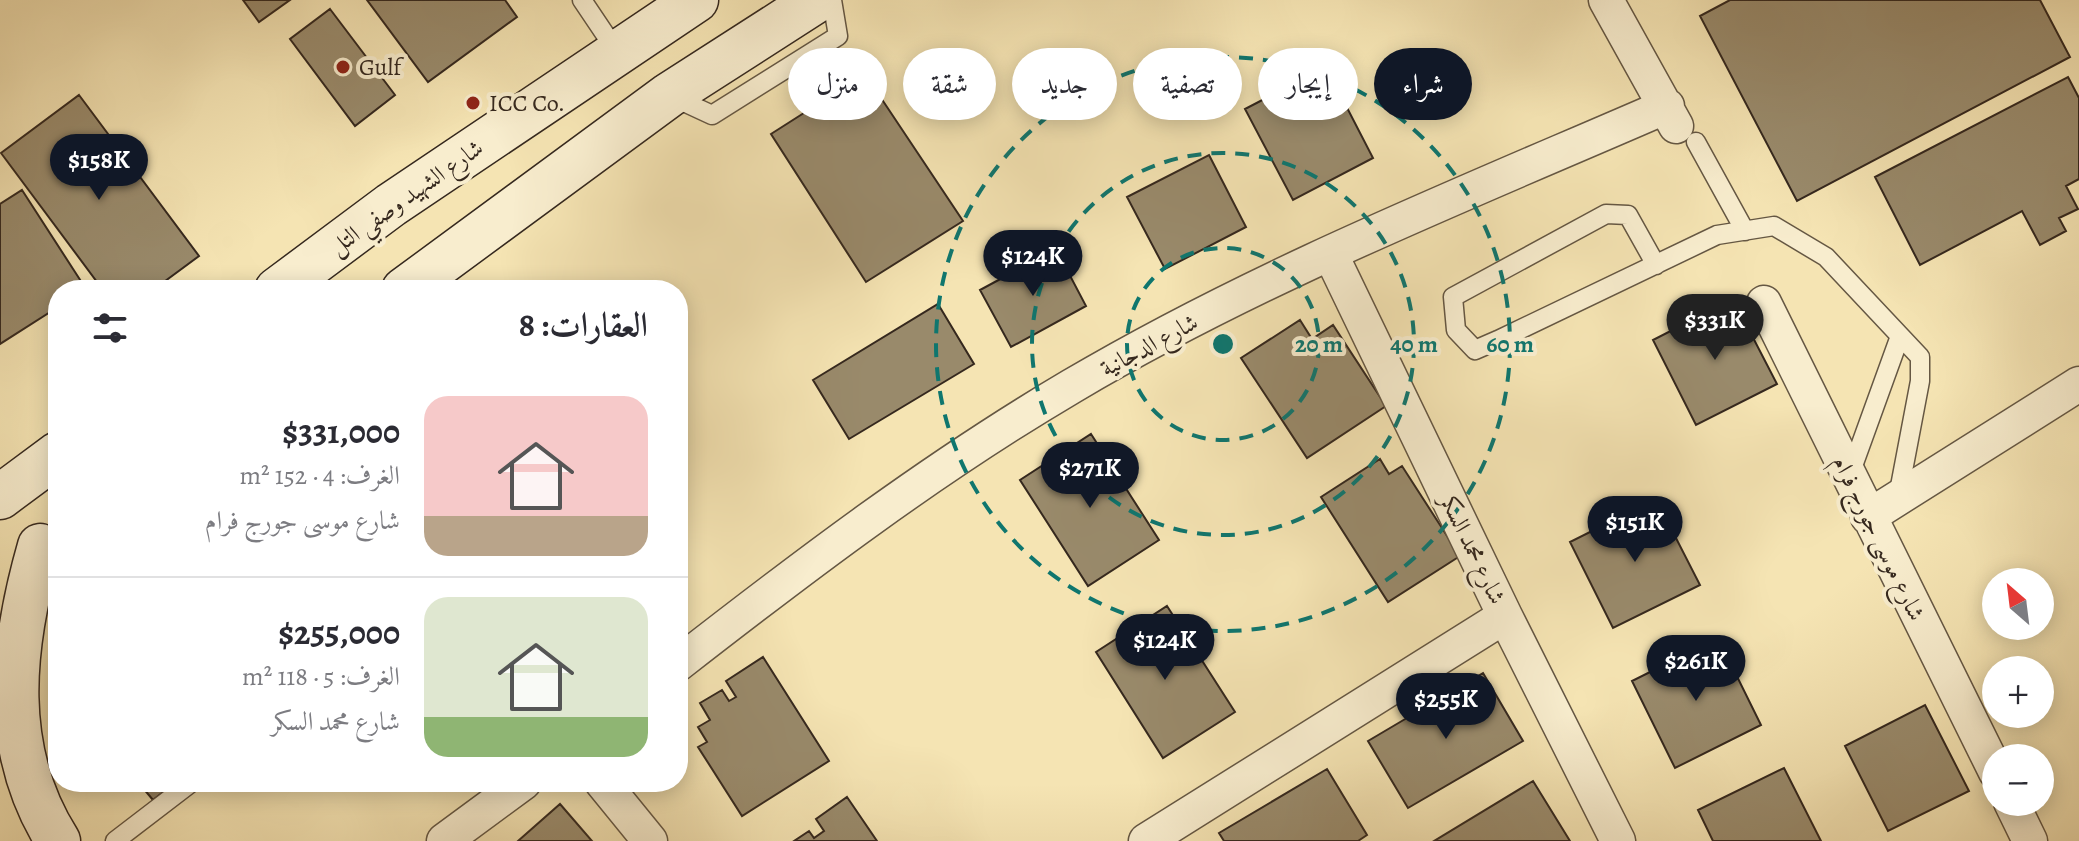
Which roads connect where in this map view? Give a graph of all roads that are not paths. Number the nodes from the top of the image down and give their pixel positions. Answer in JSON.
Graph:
{"nodes":[{"id":1,"x":582,"y":0,"type":"edge"},
{"id":2,"x":696,"y":0,"type":"edge"},
{"id":3,"x":817,"y":0,"type":"edge"},
{"id":4,"x":832,"y":0,"type":"edge"},
{"id":5,"x":1606,"y":0,"type":"edge"},
{"id":6,"x":617,"y":52,"type":"junction"},
{"id":7,"x":669,"y":95,"type":"junction"},
{"id":8,"x":1680,"y":124,"type":"junction"},
{"id":9,"x":1745,"y":231,"type":"junction"},
{"id":10,"x":1331,"y":255,"type":"junction"},
{"id":11,"x":1656,"y":265,"type":"junction"},
{"id":12,"x":290,"y":280,"type":"edge"},
{"id":13,"x":418,"y":280,"type":"edge"},
{"id":14,"x":1764,"y":303,"type":"dead end"},
{"id":15,"x":1900,"y":336,"type":"junction"},
{"id":16,"x":2079,"y":384,"type":"edge"},
{"id":17,"x":48,"y":461,"type":"edge"},
{"id":18,"x":1849,"y":478,"type":"junction"},
{"id":19,"x":0,"y":497,"type":"edge"},
{"id":20,"x":1898,"y":497,"type":"junction"},
{"id":21,"x":1868,"y":517,"type":"junction"},
{"id":22,"x":48,"y":541,"type":"edge"},
{"id":23,"x":48,"y":543,"type":"edge"},
{"id":24,"x":0,"y":577,"type":"edge"},
{"id":25,"x":1505,"y":616,"type":"junction"},
{"id":26,"x":688,"y":656,"type":"edge"},
{"id":27,"x":1982,"y":744,"type":"edge"},
{"id":28,"x":179,"y":792,"type":"edge"},
{"id":29,"x":510,"y":792,"type":"edge"},
{"id":30,"x":610,"y":792,"type":"edge"},
{"id":31,"x":31,"y":814,"type":"edge"},
{"id":32,"x":2018,"y":816,"type":"edge"},
{"id":33,"x":115,"y":841,"type":"edge"},
{"id":34,"x":444,"y":841,"type":"edge"},
{"id":35,"x":650,"y":841,"type":"edge"},
{"id":36,"x":1146,"y":841,"type":"edge"},
{"id":37,"x":1618,"y":841,"type":"edge"},
{"id":38,"x":2030,"y":841,"type":"edge"}],
"edges":[{"from":1,"to":6,"type":"lane"},
{"from":2,"to":6,"type":"main road","name":"شارع الشهيد وصفي التل"},
{"from":3,"to":7,"type":"main road"},
{"from":4,"to":7,"type":"lane"},
{"from":5,"to":8,"type":"street"},
{"from":6,"to":12,"type":"main road","name":"شارع الشهيد وصفي التل"},
{"from":7,"to":13,"type":"main road"},
{"from":8,"to":9,"type":"lane"},
{"from":8,"to":10,"type":"street","name":"شارع الدجانية"},
{"from":9,"to":11,"type":"lane"},
{"from":9,"to":15,"type":"lane"},
{"from":10,"to":25,"type":"street","name":"شارع محمد السكر"},
{"from":10,"to":26,"type":"street","name":"شارع الدجانية"},
{"from":11,"to":11,"type":"lane"},
{"from":14,"to":18,"type":"street","name":"شارع موسى جورج فرام"},
{"from":15,"to":18,"type":"lane"},
{"from":15,"to":20,"type":"lane"},
{"from":16,"to":20,"type":"street"},
{"from":17,"to":19,"type":"main road"},
{"from":18,"to":21,"type":"street","name":"شارع موسى جورج فرام"},
{"from":20,"to":21,"type":"street"},
{"from":21,"to":27,"type":"street","name":"شارع موسى جورج فرام"},
{"from":22,"to":24,"type":"main road"},
{"from":23,"to":31,"type":"main road"},
{"from":25,"to":36,"type":"street"},
{"from":25,"to":37,"type":"street","name":"شارع محمد السكر"},
{"from":28,"to":33,"type":"lane"},
{"from":29,"to":34,"type":"street"},
{"from":30,"to":35,"type":"street"},
{"from":32,"to":38,"type":"street"}]}
